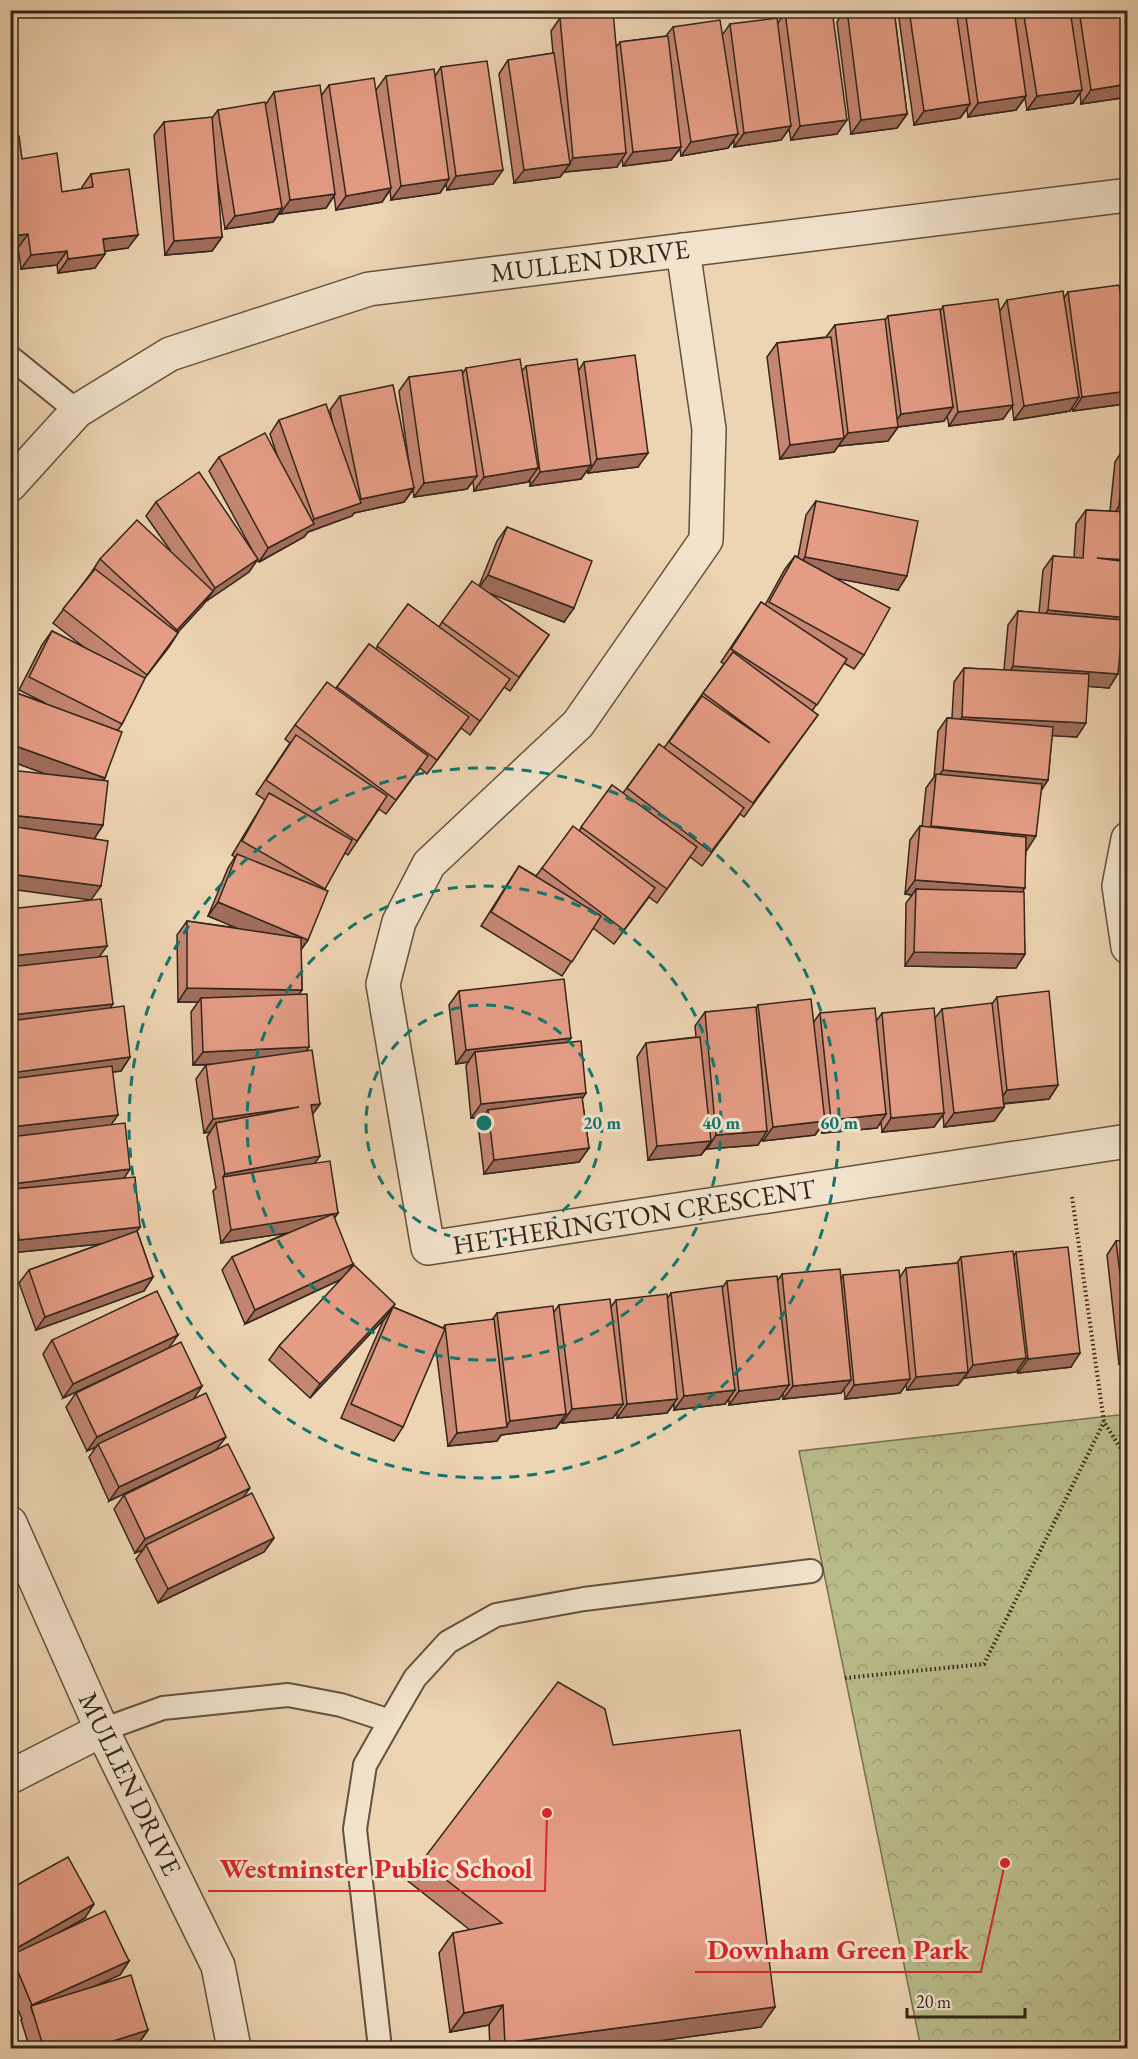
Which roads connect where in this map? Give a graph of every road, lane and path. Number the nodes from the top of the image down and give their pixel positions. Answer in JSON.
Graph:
{"nodes":[{"id":1,"x":1128,"y":195,"type":"edge"},
{"id":2,"x":683,"y":250,"type":"junction"},
{"id":3,"x":10,"y":357,"type":"edge"},
{"id":4,"x":77,"y":411,"type":"junction"},
{"id":5,"x":10,"y":484,"type":"edge"},
{"id":6,"x":1128,"y":839,"type":"edge"},
{"id":7,"x":1128,"y":947,"type":"edge"},
{"id":8,"x":1128,"y":1141,"type":"edge"},
{"id":9,"x":1072,"y":1197,"type":"dead end"},
{"id":10,"x":1104,"y":1422,"type":"junction"},
{"id":11,"x":1128,"y":1460,"type":"edge"},
{"id":12,"x":10,"y":1523,"type":"edge"},
{"id":13,"x":811,"y":1571,"type":"dead end"},
{"id":14,"x":845,"y":1678,"type":"dead end"},
{"id":15,"x":390,"y":1721,"type":"junction"},
{"id":16,"x":102,"y":1730,"type":"junction"},
{"id":17,"x":10,"y":1777,"type":"edge"},
{"id":18,"x":234,"y":2049,"type":"edge"},
{"id":19,"x":380,"y":2049,"type":"edge"}],
"edges":[{"from":1,"to":2,"type":"street","name":"MULLEN DRIVE"},
{"from":2,"to":4,"type":"street","name":"MULLEN DRIVE"},
{"from":2,"to":8,"type":"street","name":"HETHERINGTON CRESCENT"},
{"from":3,"to":4,"type":"lane"},
{"from":4,"to":5,"type":"street","name":"MULLEN DRIVE"},
{"from":6,"to":7,"type":"street"},
{"from":9,"to":10,"type":"path"},
{"from":10,"to":11,"type":"path"},
{"from":10,"to":14,"type":"path"},
{"from":12,"to":16,"type":"street","name":"MULLEN DRIVE"},
{"from":13,"to":15,"type":"lane"},
{"from":15,"to":16,"type":"lane"},
{"from":15,"to":19,"type":"lane"},
{"from":16,"to":17,"type":"street"},
{"from":16,"to":18,"type":"street","name":"MULLEN DRIVE"}]}
